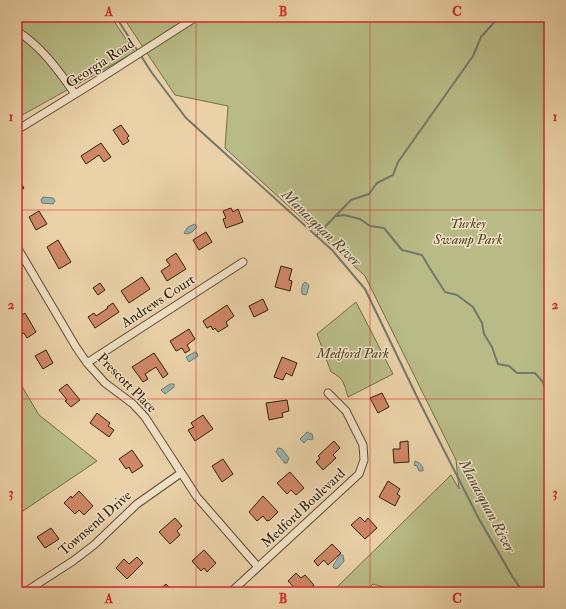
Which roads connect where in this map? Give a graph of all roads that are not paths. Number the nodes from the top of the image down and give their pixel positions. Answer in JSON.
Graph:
{"nodes":[{"id":1,"x":196,"y":17,"type":"edge"},
{"id":2,"x":17,"y":31,"type":"edge"},
{"id":3,"x":75,"y":94,"type":"junction"},
{"id":4,"x":17,"y":130,"type":"edge"},
{"id":5,"x":17,"y":247,"type":"edge"},
{"id":6,"x":242,"y":262,"type":"dead end"},
{"id":7,"x":87,"y":363,"type":"junction"},
{"id":8,"x":328,"y":393,"type":"dead end"},
{"id":9,"x":181,"y":473,"type":"junction"},
{"id":10,"x":258,"y":567,"type":"junction"},
{"id":11,"x":25,"y":592,"type":"edge"},
{"id":12,"x":231,"y":592,"type":"edge"}],
"edges":[{"from":1,"to":3,"type":"street","name":"Georgia Road"},
{"from":2,"to":3,"type":"street"},
{"from":3,"to":4,"type":"street","name":"Georgia Road"},
{"from":5,"to":7,"type":"street","name":"Prescott Place"},
{"from":6,"to":7,"type":"street","name":"Andrews Court"},
{"from":7,"to":9,"type":"street","name":"Prescott Place"},
{"from":8,"to":10,"type":"street","name":"Medford Boulevard"},
{"from":9,"to":10,"type":"street","name":"Prescott Place"},
{"from":9,"to":11,"type":"street","name":"Townsend Drive"},
{"from":10,"to":12,"type":"street","name":"Medford Boulevard"}]}
